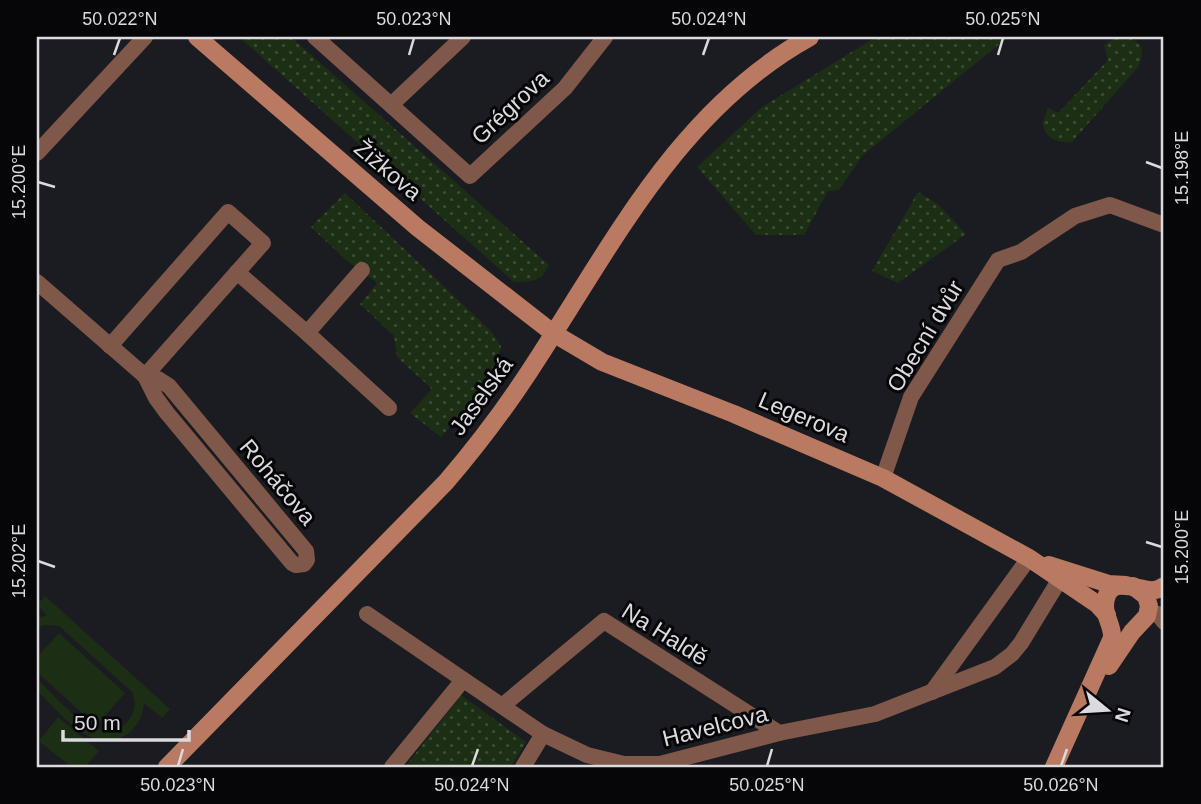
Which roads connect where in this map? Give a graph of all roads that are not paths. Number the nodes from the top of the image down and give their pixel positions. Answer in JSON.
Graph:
{"nodes":[{"id":1,"x":145,"y":37,"type":"edge"},
{"id":2,"x":315,"y":37,"type":"edge"},
{"id":3,"x":463,"y":37,"type":"edge"},
{"id":4,"x":605,"y":37,"type":"edge"},
{"id":5,"x":810,"y":37,"type":"edge"},
{"id":6,"x":200,"y":39,"type":"edge"},
{"id":7,"x":391,"y":105,"type":"junction"},
{"id":8,"x":37,"y":153,"type":"edge"},
{"id":9,"x":1164,"y":225,"type":"edge"},
{"id":10,"x":362,"y":270,"type":"dead end"},
{"id":11,"x":237,"y":272,"type":"junction"},
{"id":12,"x":37,"y":282,"type":"edge"},
{"id":13,"x":307,"y":333,"type":"junction"},
{"id":14,"x":553,"y":333,"type":"junction"},
{"id":15,"x":110,"y":346,"type":"junction"},
{"id":16,"x":145,"y":376,"type":"junction"},
{"id":17,"x":389,"y":408,"type":"dead end"},
{"id":18,"x":883,"y":478,"type":"junction"},
{"id":19,"x":1029,"y":558,"type":"junction"},
{"id":20,"x":1060,"y":579,"type":"junction"},
{"id":21,"x":1130,"y":585,"type":"junction"},
{"id":22,"x":1164,"y":586,"type":"edge"},
{"id":23,"x":367,"y":614,"type":"dead end"},
{"id":24,"x":1162,"y":615,"type":"edge"},
{"id":25,"x":1107,"y":616,"type":"junction"},
{"id":26,"x":1142,"y":623,"type":"junction"},
{"id":27,"x":463,"y":680,"type":"junction"},
{"id":28,"x":932,"y":692,"type":"junction"},
{"id":29,"x":502,"y":706,"type":"junction"},
{"id":30,"x":1073,"y":725,"type":"junction"},
{"id":31,"x":779,"y":733,"type":"junction"},
{"id":32,"x":542,"y":734,"type":"junction"},
{"id":33,"x":1052,"y":764,"type":"edge"},
{"id":34,"x":664,"y":766,"type":"edge"},
{"id":35,"x":167,"y":767,"type":"edge"},
{"id":36,"x":392,"y":767,"type":"edge"},
{"id":37,"x":523,"y":767,"type":"edge"}],
"edges":[{"from":1,"to":8,"type":"street"},
{"from":2,"to":7,"type":"street"},
{"from":3,"to":7,"type":"street"},
{"from":4,"to":7,"type":"street","name":"Grégrova"},
{"from":5,"to":14,"type":"street","name":"Jaselská"},
{"from":6,"to":14,"type":"street","name":"Žižkova"},
{"from":9,"to":18,"type":"street","name":"Obecní dvůr"},
{"from":10,"to":13,"type":"street"},
{"from":11,"to":13,"type":"street"},
{"from":11,"to":15,"type":"street"},
{"from":11,"to":16,"type":"street"},
{"from":12,"to":15,"type":"street","name":"Roháčova"},
{"from":13,"to":17,"type":"street"},
{"from":14,"to":18,"type":"street","name":"Legerova"},
{"from":14,"to":35,"type":"street","name":"Jaselská"},
{"from":15,"to":16,"type":"street","name":"Roháčova"},
{"from":16,"to":16,"type":"street","name":"Roháčova"},
{"from":18,"to":19,"type":"street","name":"Legerova"},
{"from":19,"to":20,"type":"street","name":"Legerova"},
{"from":19,"to":21,"type":"street","name":"Legerova"},
{"from":19,"to":28,"type":"street"},
{"from":20,"to":25,"type":"street","name":"Legerova"},
{"from":20,"to":28,"type":"street","name":"Havelcova"},
{"from":21,"to":22,"type":"street","name":"Legerova"},
{"from":21,"to":25,"type":"street"},
{"from":21,"to":26,"type":"street"},
{"from":23,"to":27,"type":"street","name":"Havelcova"},
{"from":24,"to":26,"type":"street"},
{"from":25,"to":26,"type":"street"},
{"from":25,"to":30,"type":"street"},
{"from":26,"to":30,"type":"street"},
{"from":27,"to":29,"type":"street","name":"Havelcova"},
{"from":27,"to":36,"type":"street"},
{"from":28,"to":31,"type":"street","name":"Havelcova"},
{"from":29,"to":31,"type":"street","name":"Na Haldě"},
{"from":29,"to":32,"type":"street","name":"Havelcova"},
{"from":30,"to":33,"type":"street"},
{"from":31,"to":34,"type":"street","name":"Havelcova"},
{"from":32,"to":34,"type":"street","name":"Havelcova"},
{"from":32,"to":37,"type":"street"}]}
